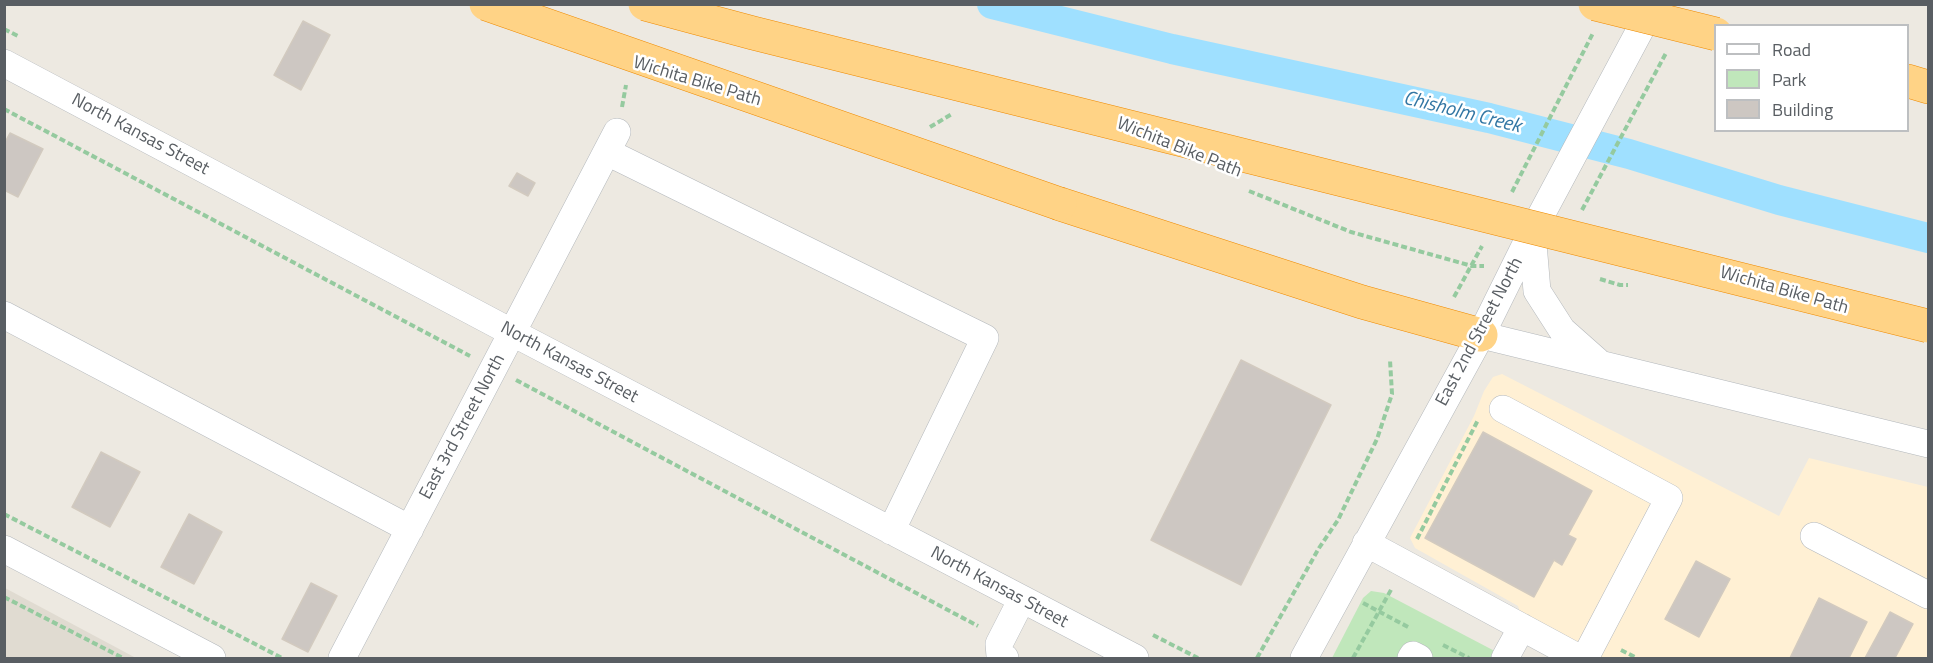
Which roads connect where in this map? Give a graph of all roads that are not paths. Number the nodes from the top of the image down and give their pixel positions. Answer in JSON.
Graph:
{"nodes":[{"id":1,"x":486,"y":4,"type":"edge"},
{"id":2,"x":645,"y":4,"type":"edge"},
{"id":3,"x":1654,"y":4,"type":"edge"},
{"id":4,"x":1596,"y":15,"type":"edge"},
{"id":5,"x":1714,"y":34,"type":"edge"},
{"id":6,"x":4,"y":63,"type":"edge"},
{"id":7,"x":1909,"y":81,"type":"edge"},
{"id":8,"x":1929,"y":87,"type":"edge"},
{"id":9,"x":1532,"y":232,"type":"junction"},
{"id":10,"x":4,"y":315,"type":"edge"},
{"id":11,"x":1929,"y":327,"type":"edge"},
{"id":12,"x":513,"y":333,"type":"junction"},
{"id":13,"x":1481,"y":335,"type":"junction"},
{"id":14,"x":1602,"y":364,"type":"junction"},
{"id":15,"x":1492,"y":412,"type":"road end"},
{"id":16,"x":1929,"y":444,"type":"edge"},
{"id":17,"x":410,"y":529,"type":"junction"},
{"id":18,"x":891,"y":531,"type":"junction"},
{"id":19,"x":1814,"y":536,"type":"dead end"},
{"id":20,"x":1366,"y":543,"type":"junction"},
{"id":21,"x":4,"y":549,"type":"edge"},
{"id":22,"x":1929,"y":595,"type":"edge"},
{"id":23,"x":1022,"y":599,"type":"junction"},
{"id":24,"x":1522,"y":627,"type":"junction"},
{"id":25,"x":1426,"y":645,"type":"edge"},
{"id":26,"x":1003,"y":649,"type":"edge"},
{"id":27,"x":1106,"y":652,"type":"edge"},
{"id":28,"x":212,"y":658,"type":"edge"},
{"id":29,"x":342,"y":658,"type":"edge"},
{"id":30,"x":1135,"y":658,"type":"edge"},
{"id":31,"x":1304,"y":658,"type":"edge"},
{"id":32,"x":1411,"y":658,"type":"edge"},
{"id":33,"x":1505,"y":658,"type":"edge"},
{"id":34,"x":1579,"y":658,"type":"edge"},
{"id":35,"x":1585,"y":658,"type":"edge"}],
"edges":[{"from":1,"to":13,"type":"highway","bridge":true},
{"from":2,"to":11,"type":"highway","bridge":true},
{"from":3,"to":9,"type":"street","name":"East 2nd Street North"},
{"from":4,"to":5,"type":"highway","bridge":true},
{"from":6,"to":12,"type":"street","name":"North Kansas Street"},
{"from":7,"to":8,"type":"highway"},
{"from":9,"to":13,"type":"street","name":"East 2nd Street North"},
{"from":9,"to":14,"type":"street"},
{"from":10,"to":17,"type":"street"},
{"from":12,"to":17,"type":"street","name":"East 3rd Street North"},
{"from":12,"to":18,"type":"street","name":"North Kansas Street"},
{"from":12,"to":18,"type":"street","name":"East 3rd Street North"},
{"from":13,"to":14,"type":"street"},
{"from":13,"to":20,"type":"street","name":"East 2nd Street North"},
{"from":14,"to":16,"type":"street"},
{"from":15,"to":35,"type":"street"},
{"from":17,"to":29,"type":"street","name":"East 3rd Street North"},
{"from":18,"to":23,"type":"street","name":"North Kansas Street"},
{"from":19,"to":22,"type":"street"},
{"from":20,"to":24,"type":"street"},
{"from":20,"to":31,"type":"street","name":"East 2nd Street North"},
{"from":21,"to":28,"type":"street"},
{"from":23,"to":26,"type":"street"},
{"from":23,"to":27,"type":"street","name":"North Kansas Street"},
{"from":24,"to":33,"type":"street"},
{"from":24,"to":34,"type":"street"},
{"from":25,"to":32,"type":"street"},
{"from":27,"to":30,"type":"street","name":"North Kansas Street"}]}
